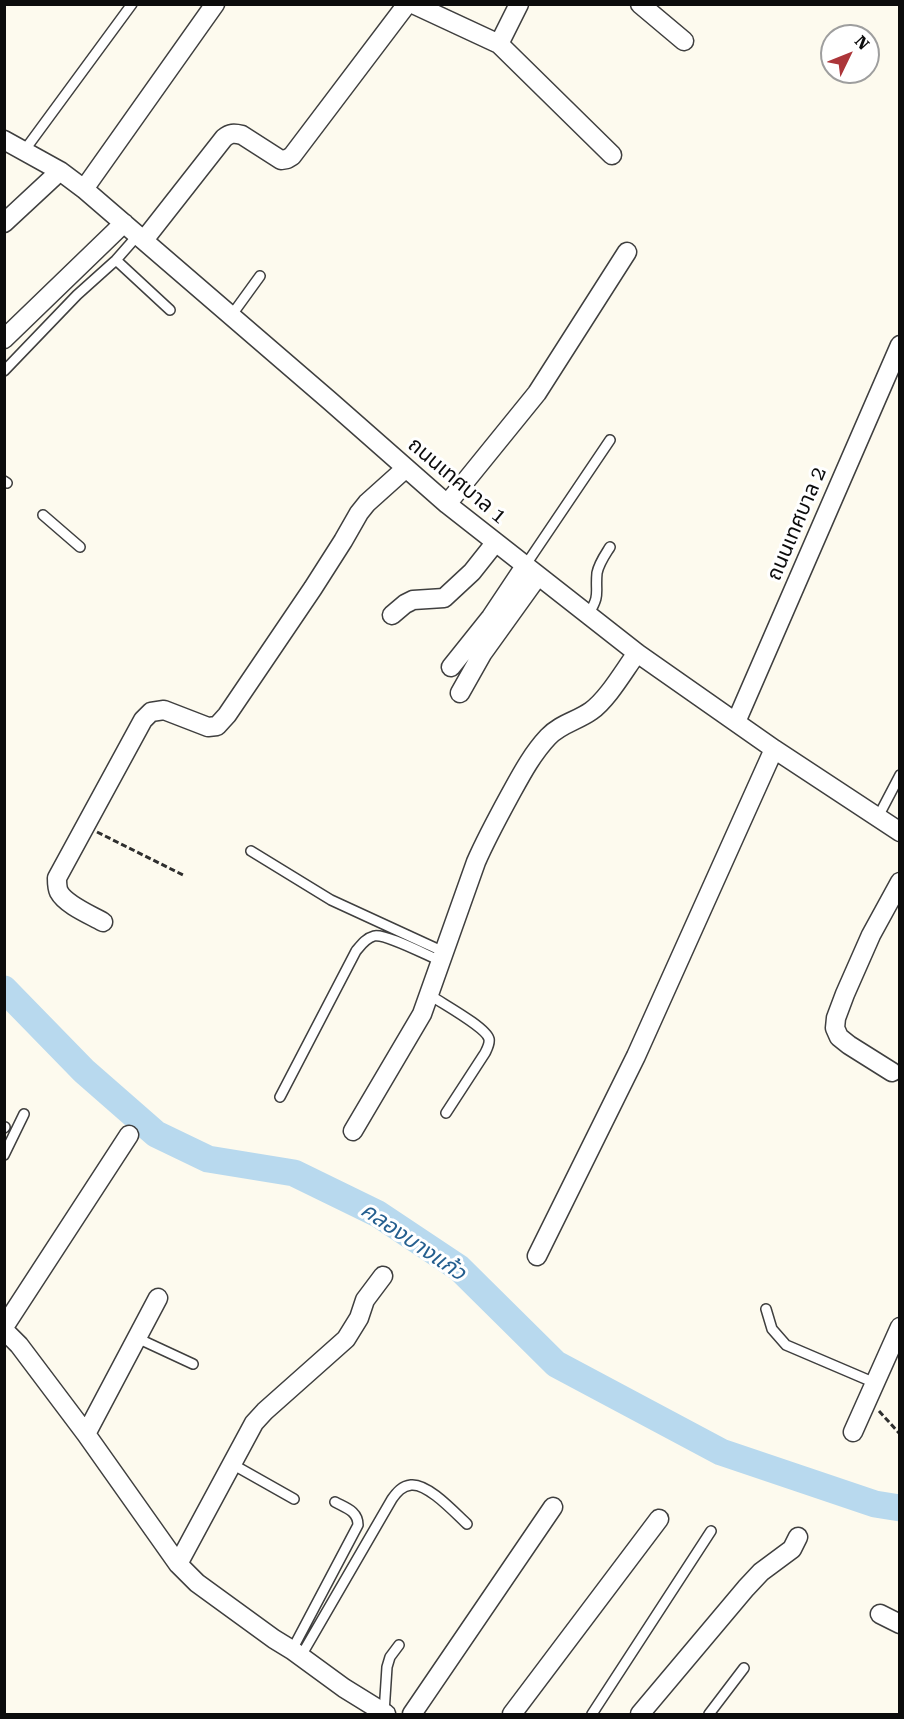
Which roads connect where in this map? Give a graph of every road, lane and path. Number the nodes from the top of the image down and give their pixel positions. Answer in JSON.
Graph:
{"nodes":[{"id":1,"x":132,"y":4,"type":"edge"},
{"id":2,"x":215,"y":4,"type":"edge"},
{"id":3,"x":407,"y":4,"type":"edge"},
{"id":4,"x":413,"y":4,"type":"edge"},
{"id":5,"x":519,"y":4,"type":"edge"},
{"id":6,"x":640,"y":4,"type":"edge"},
{"id":7,"x":684,"y":41,"type":"dead end"},
{"id":8,"x":499,"y":44,"type":"junction"},
{"id":9,"x":4,"y":140,"type":"edge"},
{"id":10,"x":24,"y":151,"type":"junction"},
{"id":11,"x":612,"y":154,"type":"dead end"},
{"id":12,"x":60,"y":171,"type":"junction"},
{"id":13,"x":84,"y":189,"type":"junction"},
{"id":14,"x":124,"y":223,"type":"junction"},
{"id":15,"x":4,"y":224,"type":"edge"},
{"id":16,"x":141,"y":237,"type":"junction"},
{"id":17,"x":627,"y":252,"type":"dead end"},
{"id":18,"x":116,"y":260,"type":"junction"},
{"id":19,"x":260,"y":276,"type":"dead end"},
{"id":20,"x":170,"y":310,"type":"dead end"},
{"id":21,"x":231,"y":316,"type":"junction"},
{"id":22,"x":4,"y":339,"type":"edge"},
{"id":23,"x":900,"y":345,"type":"edge"},
{"id":24,"x":4,"y":371,"type":"edge"},
{"id":25,"x":610,"y":440,"type":"dead end"},
{"id":26,"x":406,"y":468,"type":"junction"},
{"id":27,"x":447,"y":504,"type":"junction"},
{"id":28,"x":43,"y":515,"type":"dead end"},
{"id":29,"x":495,"y":543,"type":"junction"},
{"id":30,"x":80,"y":547,"type":"dead end"},
{"id":31,"x":610,"y":547,"type":"dead end"},
{"id":32,"x":531,"y":571,"type":"junction"},
{"id":33,"x":393,"y":615,"type":"dead end"},
{"id":34,"x":588,"y":615,"type":"junction"},
{"id":35,"x":637,"y":653,"type":"junction"},
{"id":36,"x":451,"y":667,"type":"dead end"},
{"id":37,"x":459,"y":693,"type":"dead end"},
{"id":38,"x":736,"y":722,"type":"junction"},
{"id":39,"x":774,"y":749,"type":"junction"},
{"id":40,"x":900,"y":775,"type":"edge"},
{"id":41,"x":878,"y":817,"type":"junction"},
{"id":42,"x":85,"y":826,"type":"junction"},
{"id":43,"x":900,"y":832,"type":"edge"},
{"id":44,"x":251,"y":851,"type":"dead end"},
{"id":45,"x":183,"y":875,"type":"dead end"},
{"id":46,"x":900,"y":882,"type":"edge"},
{"id":47,"x":103,"y":922,"type":"dead end"},
{"id":48,"x":442,"y":957,"type":"junction"},
{"id":49,"x":430,"y":995,"type":"junction"},
{"id":50,"x":892,"y":1072,"type":"dead end"},
{"id":51,"x":280,"y":1097,"type":"dead end"},
{"id":52,"x":446,"y":1113,"type":"dead end"},
{"id":53,"x":24,"y":1114,"type":"dead end"},
{"id":54,"x":353,"y":1131,"type":"dead end"},
{"id":55,"x":129,"y":1135,"type":"dead end"},
{"id":56,"x":4,"y":1155,"type":"edge"},
{"id":57,"x":537,"y":1256,"type":"dead end"},
{"id":58,"x":383,"y":1276,"type":"dead end"},
{"id":59,"x":158,"y":1298,"type":"dead end"},
{"id":60,"x":766,"y":1309,"type":"dead end"},
{"id":61,"x":900,"y":1327,"type":"edge"},
{"id":62,"x":4,"y":1328,"type":"edge"},
{"id":63,"x":137,"y":1338,"type":"junction"},
{"id":64,"x":193,"y":1364,"type":"dead end"},
{"id":65,"x":871,"y":1391,"type":"junction"},
{"id":66,"x":853,"y":1432,"type":"dead end"},
{"id":67,"x":899,"y":1433,"type":"edge"},
{"id":68,"x":86,"y":1434,"type":"junction"},
{"id":69,"x":232,"y":1464,"type":"junction"},
{"id":70,"x":294,"y":1499,"type":"dead end"},
{"id":71,"x":335,"y":1502,"type":"dead end"},
{"id":72,"x":553,"y":1507,"type":"dead end"},
{"id":73,"x":659,"y":1519,"type":"dead end"},
{"id":74,"x":467,"y":1524,"type":"dead end"},
{"id":75,"x":711,"y":1531,"type":"dead end"},
{"id":76,"x":798,"y":1537,"type":"dead end"},
{"id":77,"x":178,"y":1564,"type":"junction"},
{"id":78,"x":880,"y":1614,"type":"dead end"},
{"id":79,"x":900,"y":1624,"type":"edge"},
{"id":80,"x":399,"y":1645,"type":"dead end"},
{"id":81,"x":297,"y":1653,"type":"junction"},
{"id":82,"x":744,"y":1668,"type":"dead end"},
{"id":83,"x":385,"y":1714,"type":"edge"},
{"id":84,"x":412,"y":1714,"type":"edge"},
{"id":85,"x":512,"y":1714,"type":"edge"},
{"id":86,"x":592,"y":1714,"type":"edge"},
{"id":87,"x":640,"y":1714,"type":"edge"},
{"id":88,"x":709,"y":1714,"type":"edge"}],
"edges":[{"from":1,"to":10,"type":"lane"},
{"from":2,"to":13,"type":"street"},
{"from":3,"to":16,"type":"street"},
{"from":4,"to":8,"type":"street"},
{"from":5,"to":8,"type":"street"},
{"from":6,"to":7,"type":"street"},
{"from":8,"to":11,"type":"street"},
{"from":9,"to":10,"type":"street","name":"ถนนเทศบาล 1"},
{"from":10,"to":12,"type":"street","name":"ถนนเทศบาล 1"},
{"from":12,"to":13,"type":"street","name":"ถนนเทศบาล 1"},
{"from":12,"to":15,"type":"street"},
{"from":13,"to":14,"type":"street","name":"ถนนเทศบาล 1"},
{"from":14,"to":16,"type":"street","name":"ถนนเทศบาล 1"},
{"from":14,"to":22,"type":"street"},
{"from":16,"to":18,"type":"lane"},
{"from":16,"to":21,"type":"street","name":"ถนนเทศบาล 1"},
{"from":17,"to":27,"type":"street"},
{"from":18,"to":20,"type":"lane"},
{"from":18,"to":24,"type":"lane"},
{"from":19,"to":21,"type":"lane"},
{"from":21,"to":26,"type":"street","name":"ถนนเทศบาล 1"},
{"from":23,"to":38,"type":"street","name":"ถนนเทศบาล 2"},
{"from":25,"to":32,"type":"lane"},
{"from":26,"to":27,"type":"street","name":"ถนนเทศบาล 1"},
{"from":26,"to":42,"type":"street"},
{"from":27,"to":29,"type":"street","name":"ถนนเทศบาล 1"},
{"from":28,"to":30,"type":"lane"},
{"from":29,"to":32,"type":"street","name":"ถนนเทศบาล 1"},
{"from":29,"to":33,"type":"street"},
{"from":31,"to":34,"type":"lane"},
{"from":32,"to":34,"type":"street","name":"ถนนเทศบาล 1"},
{"from":32,"to":36,"type":"street"},
{"from":32,"to":37,"type":"street"},
{"from":34,"to":35,"type":"street","name":"ถนนเทศบาล 1"},
{"from":35,"to":38,"type":"street","name":"ถนนเทศบาล 1"},
{"from":35,"to":48,"type":"street"},
{"from":38,"to":39,"type":"street","name":"ถนนเทศบาล 1"},
{"from":39,"to":41,"type":"street","name":"ถนนเทศบาล 1"},
{"from":39,"to":57,"type":"street"},
{"from":40,"to":41,"type":"lane"},
{"from":41,"to":43,"type":"street","name":"ถนนเทศบาล 1"},
{"from":42,"to":45,"type":"path"},
{"from":42,"to":47,"type":"street"},
{"from":44,"to":48,"type":"lane"},
{"from":46,"to":50,"type":"street"},
{"from":48,"to":49,"type":"street"},
{"from":48,"to":51,"type":"lane"},
{"from":49,"to":52,"type":"lane"},
{"from":49,"to":54,"type":"street"},
{"from":53,"to":56,"type":"lane"},
{"from":55,"to":62,"type":"street"},
{"from":58,"to":69,"type":"street"},
{"from":59,"to":63,"type":"street"},
{"from":60,"to":65,"type":"lane"},
{"from":61,"to":65,"type":"street"},
{"from":62,"to":68,"type":"street"},
{"from":63,"to":64,"type":"lane"},
{"from":63,"to":68,"type":"street"},
{"from":65,"to":66,"type":"street"},
{"from":65,"to":67,"type":"path"},
{"from":68,"to":77,"type":"street"},
{"from":69,"to":70,"type":"lane"},
{"from":69,"to":77,"type":"street"},
{"from":71,"to":81,"type":"lane"},
{"from":72,"to":84,"type":"street"},
{"from":73,"to":85,"type":"street"},
{"from":74,"to":81,"type":"lane"},
{"from":75,"to":86,"type":"lane"},
{"from":76,"to":87,"type":"street"},
{"from":77,"to":81,"type":"street"},
{"from":78,"to":79,"type":"street"},
{"from":80,"to":83,"type":"lane"},
{"from":81,"to":83,"type":"street"},
{"from":82,"to":88,"type":"lane"}]}
